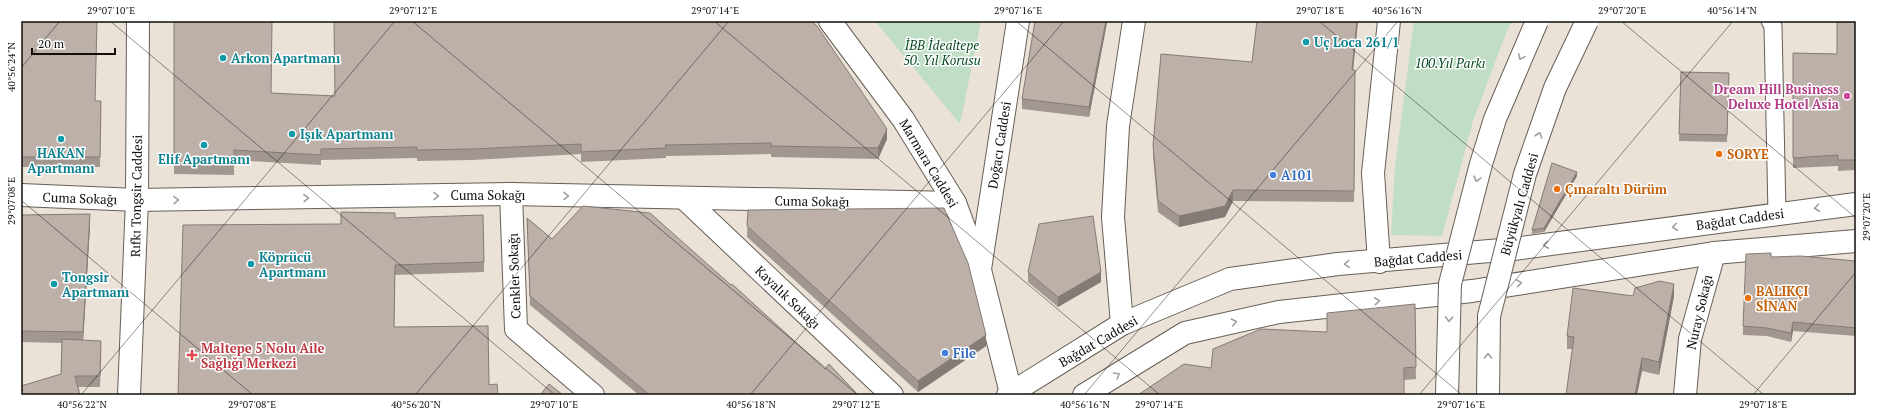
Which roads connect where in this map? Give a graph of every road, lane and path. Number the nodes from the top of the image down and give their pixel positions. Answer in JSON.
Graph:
{"nodes":[{"id":1,"x":138,"y":21,"type":"edge"},
{"id":2,"x":830,"y":21,"type":"edge"},
{"id":3,"x":1018,"y":21,"type":"edge"},
{"id":4,"x":1134,"y":21,"type":"edge"},
{"id":5,"x":1389,"y":21,"type":"edge"},
{"id":6,"x":1537,"y":21,"type":"edge"},
{"id":7,"x":1587,"y":21,"type":"edge"},
{"id":8,"x":1770,"y":21,"type":"edge"},
{"id":9,"x":511,"y":194,"type":"junction"},
{"id":10,"x":21,"y":195,"type":"edge"},
{"id":11,"x":685,"y":199,"type":"junction"},
{"id":12,"x":137,"y":200,"type":"junction"},
{"id":13,"x":955,"y":203,"type":"junction"},
{"id":14,"x":1856,"y":204,"type":"edge"},
{"id":15,"x":1778,"y":214,"type":"junction"},
{"id":16,"x":1856,"y":241,"type":"edge"},
{"id":17,"x":1714,"y":253,"type":"junction"},
{"id":18,"x":1379,"y":262,"type":"junction"},
{"id":19,"x":980,"y":270,"type":"junction"},
{"id":20,"x":1122,"y":324,"type":"junction"},
{"id":21,"x":1010,"y":394,"type":"edge"},
{"id":22,"x":129,"y":395,"type":"edge"},
{"id":23,"x":593,"y":395,"type":"edge"},
{"id":24,"x":892,"y":395,"type":"edge"},
{"id":25,"x":1084,"y":395,"type":"edge"},
{"id":26,"x":1447,"y":395,"type":"edge"},
{"id":27,"x":1488,"y":395,"type":"edge"},
{"id":28,"x":1685,"y":395,"type":"edge"}],
"edges":[{"from":1,"to":12,"type":"main road","name":"Rıfkı Tongsir Caddesi"},
{"from":2,"to":13,"type":"main road","name":"Marmara Caddesi"},
{"from":3,"to":19,"type":"main road","name":"Doğacı Caddesi"},
{"from":4,"to":20,"type":"main road"},
{"from":5,"to":18,"type":"main road"},
{"from":6,"to":26,"type":"main road","one_way":true,"bridge":true},
{"from":27,"to":7,"type":"main road","name":"Büyükyalı Caddesi","one_way":true,"bridge":true},
{"from":8,"to":15,"type":"lane"},
{"from":9,"to":11,"type":"main road","name":"Cuma Sokağı","one_way":true},
{"from":12,"to":9,"type":"main road","name":"Cuma Sokağı","one_way":true},
{"from":9,"to":23,"type":"main road","name":"Cenkler Sokağı"},
{"from":10,"to":12,"type":"main road","name":"Cuma Sokağı"},
{"from":11,"to":13,"type":"main road","name":"Cuma Sokağı"},
{"from":11,"to":24,"type":"main road","name":"Kayalık Sokağı"},
{"from":12,"to":22,"type":"main road","name":"Rıfkı Tongsir Caddesi"},
{"from":13,"to":19,"type":"main road","name":"Marmara Caddesi"},
{"from":14,"to":15,"type":"main road","name":"Bağdat Caddesi","one_way":true},
{"from":15,"to":18,"type":"main road","name":"Bağdat Caddesi","one_way":true},
{"from":16,"to":17,"type":"main road"},
{"from":25,"to":17,"type":"main road","one_way":true},
{"from":17,"to":28,"type":"main road","name":"Nuray Sokağı"},
{"from":18,"to":20,"type":"main road","name":"Bağdat Caddesi","one_way":true},
{"from":19,"to":21,"type":"main road","name":"Marmara Caddesi"},
{"from":20,"to":21,"type":"main road","name":"Bağdat Caddesi"}]}
